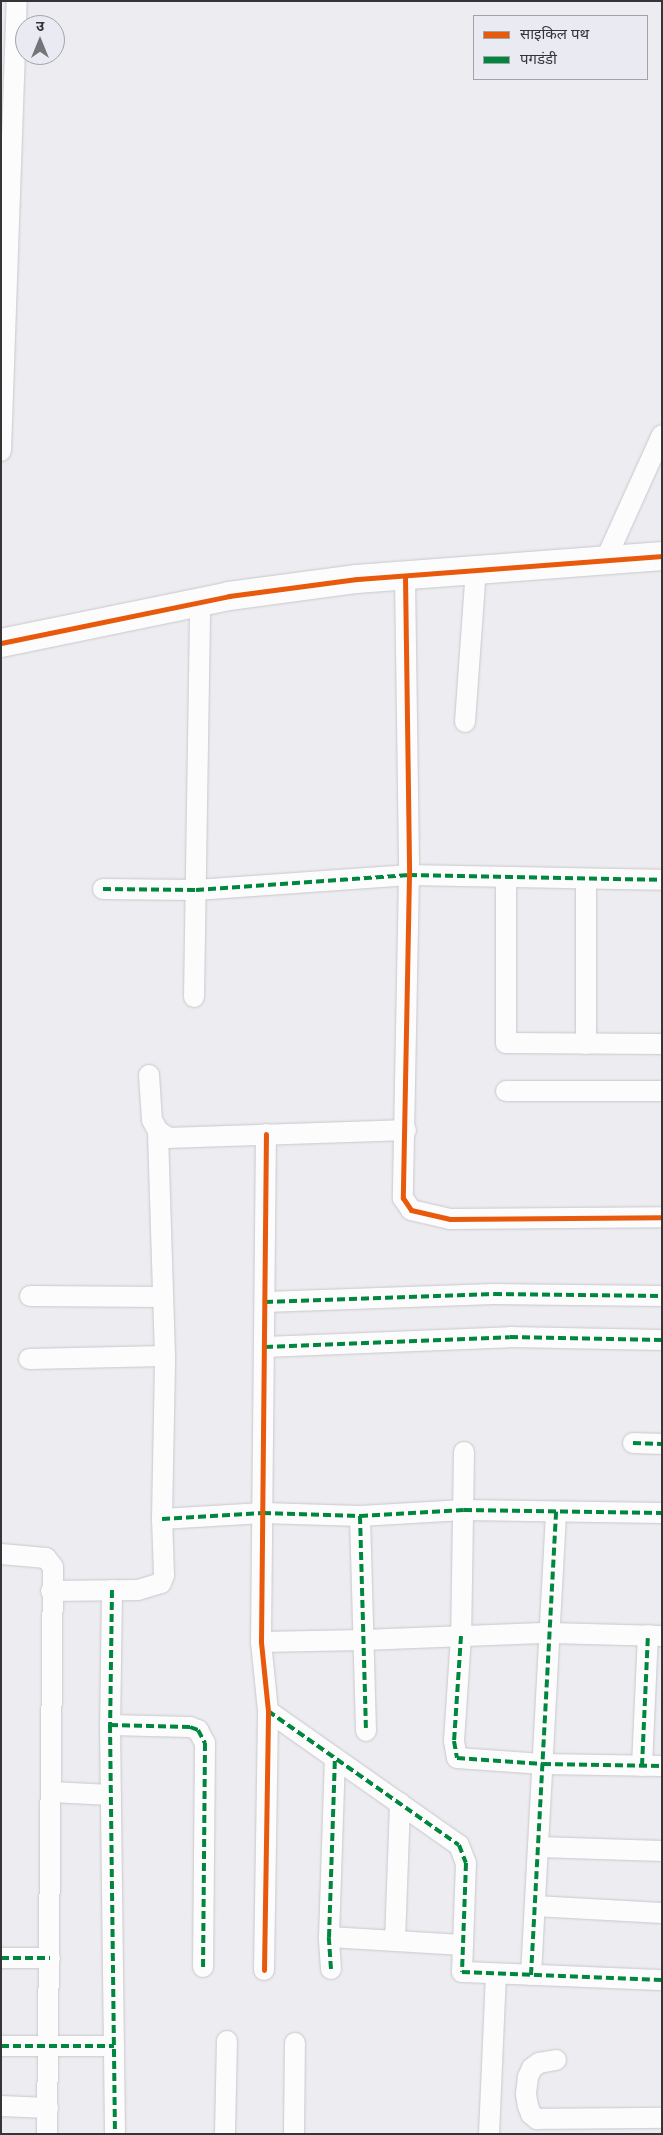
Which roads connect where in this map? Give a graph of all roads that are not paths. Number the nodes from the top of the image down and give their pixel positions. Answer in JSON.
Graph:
{"nodes":[{"id":1,"x":17,"y":1,"type":"edge"},
{"id":2,"x":7,"y":119,"type":"edge"},
{"id":3,"x":4,"y":298,"type":"edge"},
{"id":4,"x":2,"y":423,"type":"edge"},
{"id":5,"x":662,"y":436,"type":"edge"},
{"id":6,"x":1,"y":451,"type":"edge"},
{"id":7,"x":662,"y":556,"type":"edge"},
{"id":8,"x":605,"y":561,"type":"junction"},
{"id":9,"x":476,"y":570,"type":"junction"},
{"id":10,"x":405,"y":576,"type":"junction"},
{"id":11,"x":200,"y":602,"type":"junction"},
{"id":12,"x":1,"y":644,"type":"edge"},
{"id":13,"x":465,"y":722,"type":"dead end"},
{"id":14,"x":409,"y":875,"type":"junction"},
{"id":15,"x":506,"y":878,"type":"junction"},
{"id":16,"x":586,"y":880,"type":"junction"},
{"id":17,"x":662,"y":880,"type":"edge"},
{"id":18,"x":103,"y":889,"type":"dead end"},
{"id":19,"x":196,"y":890,"type":"junction"},
{"id":20,"x":194,"y":997,"type":"dead end"},
{"id":21,"x":586,"y":1044,"type":"junction"},
{"id":22,"x":662,"y":1044,"type":"edge"},
{"id":23,"x":149,"y":1075,"type":"dead end"},
{"id":24,"x":662,"y":1090,"type":"edge"},
{"id":25,"x":506,"y":1092,"type":"dead end"},
{"id":26,"x":406,"y":1130,"type":"junction"},
{"id":27,"x":158,"y":1131,"type":"junction"},
{"id":28,"x":266,"y":1134,"type":"junction"},
{"id":29,"x":662,"y":1217,"type":"edge"},
{"id":30,"x":30,"y":1296,"type":"dead end"},
{"id":31,"x":662,"y":1296,"type":"edge"},
{"id":32,"x":163,"y":1297,"type":"junction"},
{"id":33,"x":265,"y":1302,"type":"junction"},
{"id":34,"x":662,"y":1340,"type":"edge"},
{"id":35,"x":265,"y":1347,"type":"junction"},
{"id":36,"x":164,"y":1356,"type":"junction"},
{"id":37,"x":29,"y":1359,"type":"dead end"},
{"id":38,"x":633,"y":1443,"type":"dead end"},
{"id":39,"x":662,"y":1444,"type":"edge"},
{"id":40,"x":464,"y":1452,"type":"dead end"},
{"id":41,"x":464,"y":1510,"type":"junction"},
{"id":42,"x":556,"y":1512,"type":"junction"},
{"id":43,"x":263,"y":1513,"type":"junction"},
{"id":44,"x":662,"y":1513,"type":"edge"},
{"id":45,"x":360,"y":1516,"type":"junction"},
{"id":46,"x":162,"y":1519,"type":"junction"},
{"id":47,"x":1,"y":1554,"type":"edge"},
{"id":48,"x":112,"y":1590,"type":"junction"},
{"id":49,"x":51,"y":1591,"type":"junction"},
{"id":50,"x":549,"y":1633,"type":"junction"},
{"id":51,"x":461,"y":1636,"type":"junction"},
{"id":52,"x":655,"y":1636,"type":"edge"},
{"id":53,"x":363,"y":1640,"type":"junction"},
{"id":54,"x":261,"y":1642,"type":"junction"},
{"id":55,"x":268,"y":1711,"type":"junction"},
{"id":56,"x":110,"y":1725,"type":"junction"},
{"id":57,"x":366,"y":1731,"type":"dead end"},
{"id":58,"x":335,"y":1758,"type":"junction"},
{"id":59,"x":542,"y":1764,"type":"junction"},
{"id":60,"x":642,"y":1766,"type":"junction"},
{"id":61,"x":662,"y":1766,"type":"edge"},
{"id":62,"x":51,"y":1792,"type":"junction"},
{"id":63,"x":111,"y":1795,"type":"junction"},
{"id":64,"x":400,"y":1803,"type":"junction"},
{"id":65,"x":538,"y":1847,"type":"junction"},
{"id":66,"x":662,"y":1851,"type":"edge"},
{"id":67,"x":535,"y":1906,"type":"junction"},
{"id":68,"x":662,"y":1913,"type":"edge"},
{"id":69,"x":329,"y":1937,"type":"junction"},
{"id":70,"x":396,"y":1941,"type":"junction"},
{"id":71,"x":463,"y":1945,"type":"junction"},
{"id":72,"x":1,"y":1958,"type":"edge"},
{"id":73,"x":50,"y":1958,"type":"junction"},
{"id":74,"x":203,"y":1967,"type":"dead end"},
{"id":75,"x":331,"y":1969,"type":"dead end"},
{"id":76,"x":264,"y":1970,"type":"dead end"},
{"id":77,"x":496,"y":1974,"type":"junction"},
{"id":78,"x":532,"y":1975,"type":"junction"},
{"id":79,"x":662,"y":1980,"type":"edge"},
{"id":80,"x":228,"y":2041,"type":"dead end"},
{"id":81,"x":295,"y":2043,"type":"dead end"},
{"id":82,"x":1,"y":2046,"type":"edge"},
{"id":83,"x":114,"y":2046,"type":"junction"},
{"id":84,"x":49,"y":2047,"type":"junction"},
{"id":85,"x":556,"y":2060,"type":"dead end"},
{"id":86,"x":1,"y":2106,"type":"edge"},
{"id":87,"x":48,"y":2108,"type":"junction"},
{"id":88,"x":662,"y":2118,"type":"edge"},
{"id":89,"x":47,"y":2134,"type":"edge"},
{"id":90,"x":115,"y":2134,"type":"edge"},
{"id":91,"x":226,"y":2134,"type":"edge"},
{"id":92,"x":294,"y":2134,"type":"edge"},
{"id":93,"x":489,"y":2134,"type":"edge"}],
"edges":[{"from":1,"to":2,"type":"street"},
{"from":2,"to":3,"type":"street"},
{"from":3,"to":4,"type":"street"},
{"from":4,"to":6,"type":"street"},
{"from":5,"to":8,"type":"street"},
{"from":7,"to":8,"type":"street"},
{"from":8,"to":9,"type":"street"},
{"from":9,"to":10,"type":"street"},
{"from":9,"to":13,"type":"street"},
{"from":10,"to":11,"type":"street"},
{"from":10,"to":14,"type":"street"},
{"from":11,"to":12,"type":"street"},
{"from":11,"to":19,"type":"street"},
{"from":14,"to":15,"type":"street"},
{"from":14,"to":19,"type":"street"},
{"from":14,"to":26,"type":"street"},
{"from":15,"to":16,"type":"street"},
{"from":15,"to":21,"type":"street"},
{"from":16,"to":17,"type":"street"},
{"from":16,"to":21,"type":"street"},
{"from":18,"to":19,"type":"street"},
{"from":19,"to":20,"type":"street"},
{"from":21,"to":22,"type":"street"},
{"from":23,"to":27,"type":"street"},
{"from":24,"to":25,"type":"street"},
{"from":26,"to":28,"type":"street"},
{"from":26,"to":29,"type":"street"},
{"from":27,"to":28,"type":"street"},
{"from":27,"to":32,"type":"street"},
{"from":28,"to":33,"type":"street"},
{"from":30,"to":32,"type":"street"},
{"from":31,"to":33,"type":"street"},
{"from":32,"to":36,"type":"street"},
{"from":33,"to":35,"type":"street"},
{"from":34,"to":35,"type":"street"},
{"from":35,"to":43,"type":"street"},
{"from":36,"to":37,"type":"street"},
{"from":36,"to":46,"type":"street"},
{"from":38,"to":39,"type":"street"},
{"from":40,"to":41,"type":"street"},
{"from":41,"to":42,"type":"street"},
{"from":41,"to":45,"type":"street"},
{"from":41,"to":51,"type":"street"},
{"from":42,"to":44,"type":"street"},
{"from":42,"to":50,"type":"street"},
{"from":43,"to":45,"type":"street"},
{"from":43,"to":46,"type":"street"},
{"from":43,"to":54,"type":"street"},
{"from":45,"to":53,"type":"street"},
{"from":46,"to":48,"type":"street"},
{"from":47,"to":49,"type":"street"},
{"from":48,"to":49,"type":"street"},
{"from":48,"to":56,"type":"street"},
{"from":49,"to":62,"type":"street"},
{"from":50,"to":51,"type":"street"},
{"from":50,"to":52,"type":"street"},
{"from":50,"to":59,"type":"street"},
{"from":51,"to":53,"type":"street"},
{"from":51,"to":59,"type":"street"},
{"from":52,"to":60,"type":"street"},
{"from":53,"to":54,"type":"street"},
{"from":53,"to":57,"type":"street"},
{"from":54,"to":55,"type":"street"},
{"from":55,"to":58,"type":"street"},
{"from":55,"to":76,"type":"street"},
{"from":56,"to":63,"type":"street"},
{"from":56,"to":74,"type":"street"},
{"from":58,"to":64,"type":"street"},
{"from":58,"to":69,"type":"street"},
{"from":59,"to":60,"type":"street"},
{"from":59,"to":65,"type":"street"},
{"from":60,"to":61,"type":"street"},
{"from":62,"to":63,"type":"street"},
{"from":62,"to":73,"type":"street"},
{"from":63,"to":83,"type":"street"},
{"from":64,"to":70,"type":"street"},
{"from":64,"to":71,"type":"street"},
{"from":65,"to":66,"type":"street"},
{"from":65,"to":67,"type":"street"},
{"from":67,"to":68,"type":"street"},
{"from":67,"to":78,"type":"street"},
{"from":69,"to":70,"type":"street"},
{"from":69,"to":75,"type":"street"},
{"from":70,"to":71,"type":"street"},
{"from":71,"to":77,"type":"street"},
{"from":72,"to":73,"type":"street"},
{"from":73,"to":84,"type":"street"},
{"from":77,"to":78,"type":"street"},
{"from":77,"to":93,"type":"street"},
{"from":78,"to":79,"type":"street"},
{"from":80,"to":91,"type":"street"},
{"from":81,"to":92,"type":"street"},
{"from":82,"to":84,"type":"street"},
{"from":83,"to":84,"type":"street"},
{"from":83,"to":90,"type":"street"},
{"from":84,"to":87,"type":"street"},
{"from":85,"to":88,"type":"street"},
{"from":86,"to":87,"type":"street"},
{"from":87,"to":89,"type":"street"}]}
